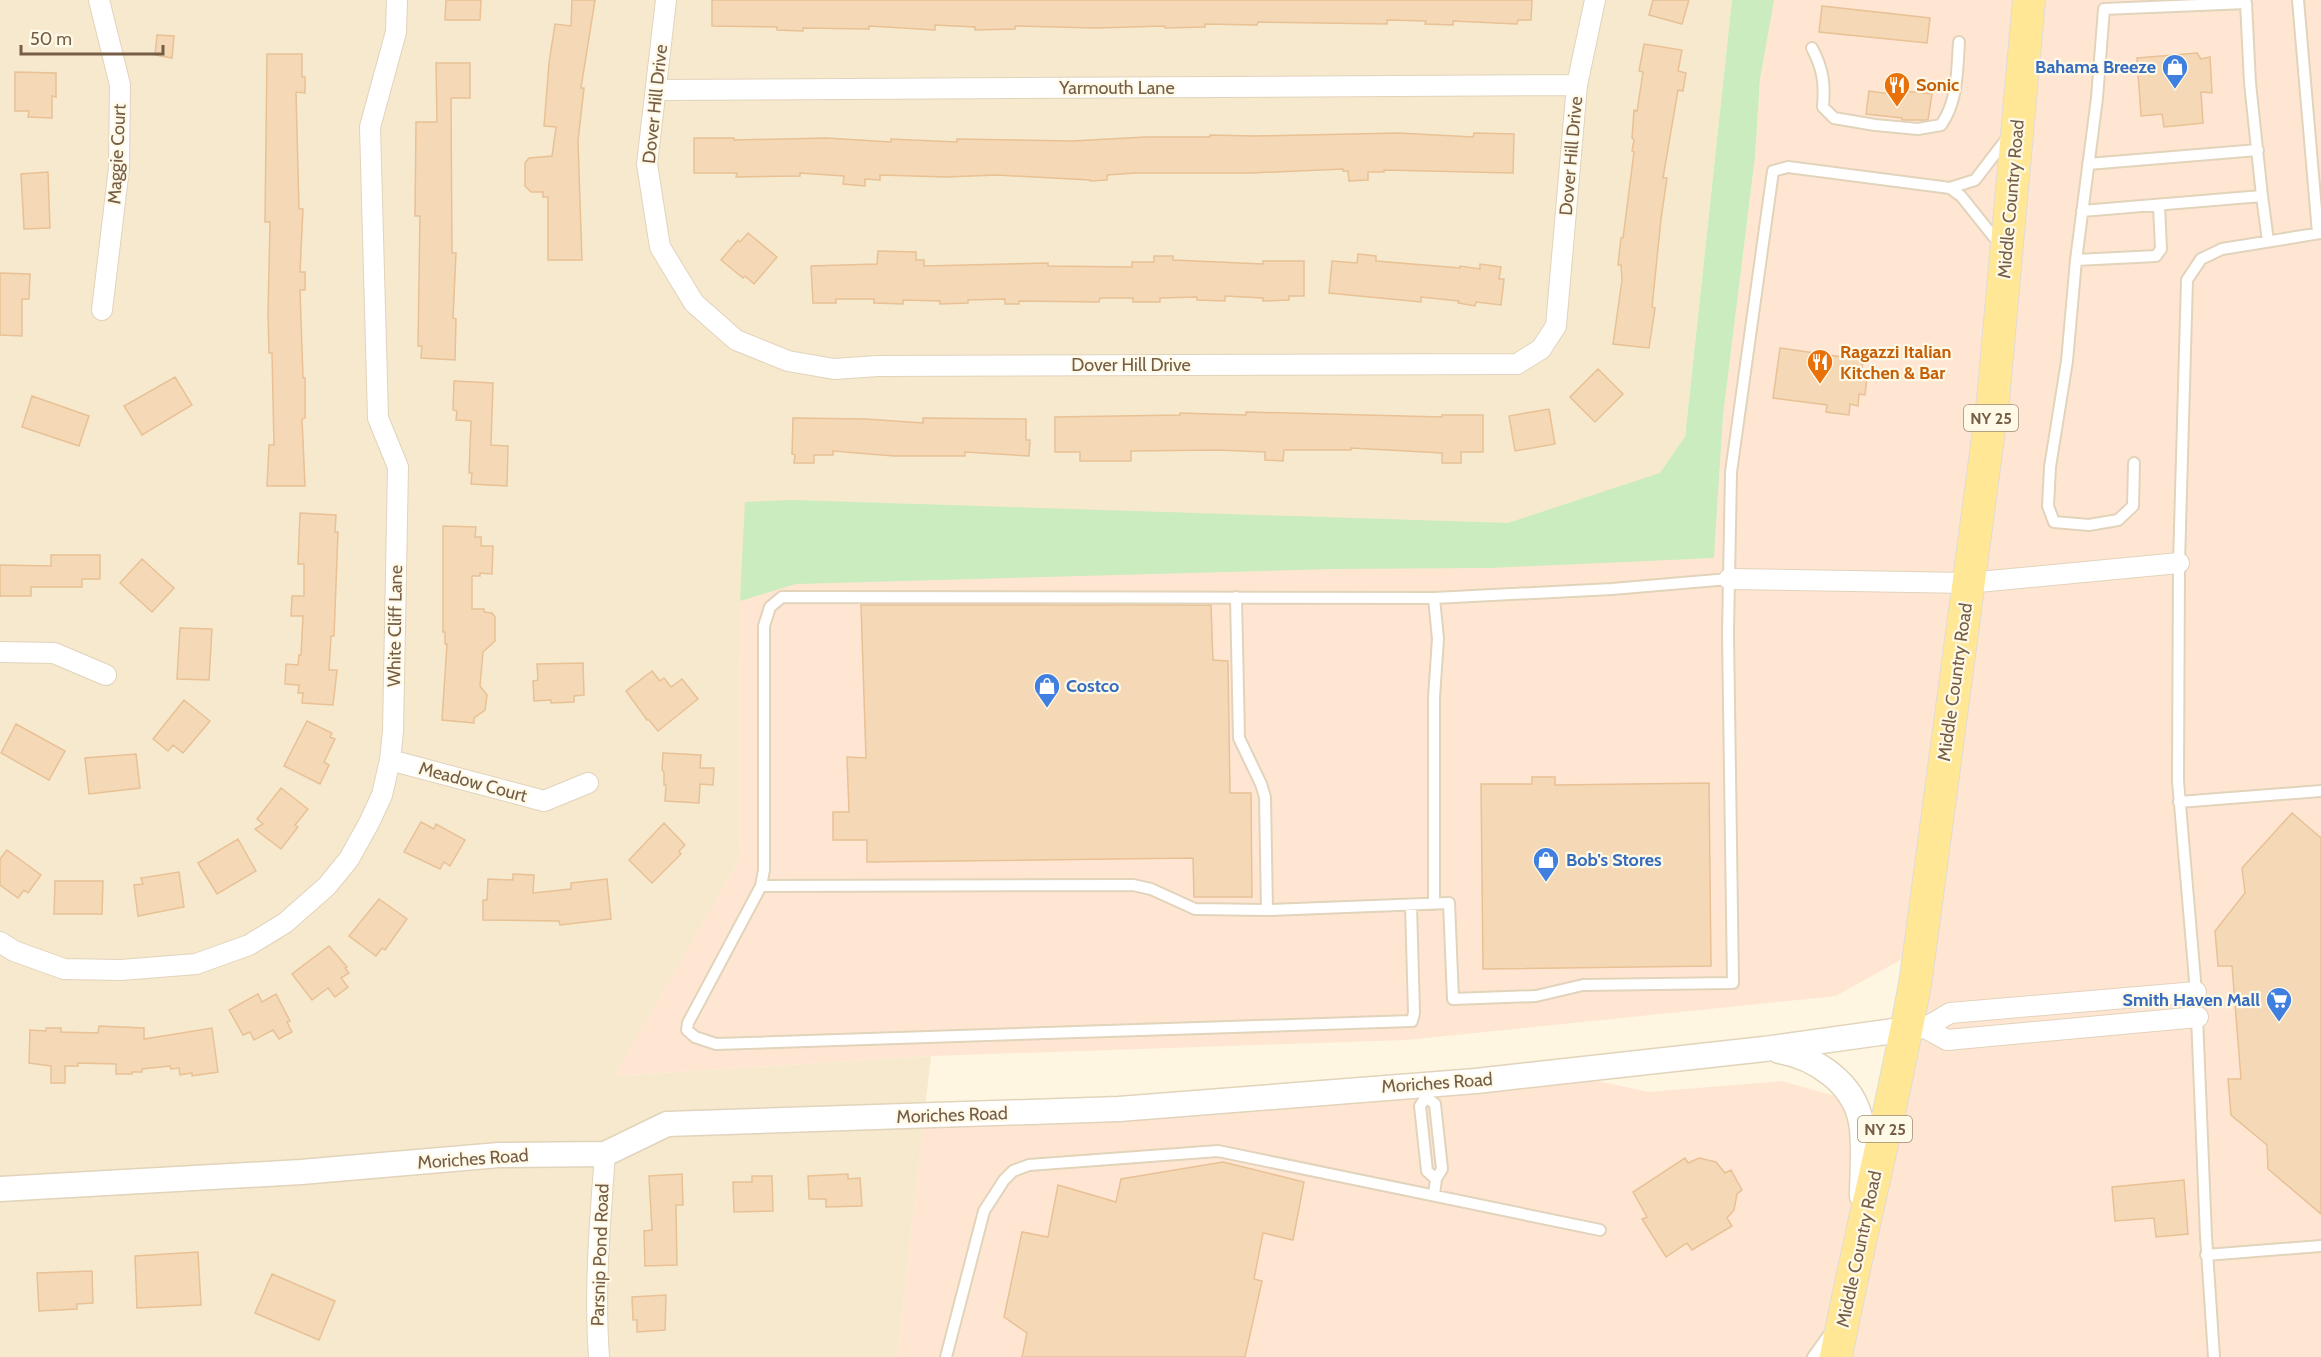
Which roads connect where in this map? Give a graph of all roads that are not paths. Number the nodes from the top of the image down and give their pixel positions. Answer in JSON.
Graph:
{"nodes":[{"id":1,"x":99,"y":0,"type":"edge"},
{"id":2,"x":397,"y":0,"type":"edge"},
{"id":3,"x":666,"y":0,"type":"edge"},
{"id":4,"x":1595,"y":0,"type":"edge"},
{"id":5,"x":2029,"y":0,"type":"edge"},
{"id":6,"x":2298,"y":0,"type":"edge"},
{"id":7,"x":1959,"y":42,"type":"dead end"},
{"id":8,"x":1812,"y":48,"type":"dead end"},
{"id":9,"x":1577,"y":85,"type":"junction"},
{"id":10,"x":656,"y":90,"type":"junction"},
{"id":11,"x":2018,"y":125,"type":"junction"},
{"id":12,"x":2258,"y":150,"type":"junction"},
{"id":13,"x":2088,"y":164,"type":"junction"},
{"id":14,"x":1950,"y":188,"type":"junction"},
{"id":15,"x":2262,"y":196,"type":"junction"},
{"id":16,"x":2159,"y":206,"type":"junction"},
{"id":17,"x":2082,"y":211,"type":"junction"},
{"id":18,"x":2320,"y":233,"type":"edge"},
{"id":19,"x":2268,"y":241,"type":"junction"},
{"id":20,"x":2006,"y":252,"type":"junction"},
{"id":21,"x":2076,"y":260,"type":"junction"},
{"id":22,"x":102,"y":310,"type":"dead end"},
{"id":23,"x":2134,"y":463,"type":"dead end"},
{"id":24,"x":2179,"y":563,"type":"junction"},
{"id":25,"x":1729,"y":579,"type":"junction"},
{"id":26,"x":1968,"y":583,"type":"junction"},
{"id":27,"x":1236,"y":597,"type":"junction"},
{"id":28,"x":1434,"y":598,"type":"junction"},
{"id":29,"x":0,"y":652,"type":"edge"},
{"id":30,"x":106,"y":675,"type":"dead end"},
{"id":31,"x":390,"y":760,"type":"junction"},
{"id":32,"x":588,"y":783,"type":"dead end"},
{"id":33,"x":2321,"y":791,"type":"edge"},
{"id":34,"x":2180,"y":802,"type":"junction"},
{"id":35,"x":761,"y":886,"type":"junction"},
{"id":36,"x":1434,"y":904,"type":"junction"},
{"id":37,"x":1411,"y":905,"type":"junction"},
{"id":38,"x":1267,"y":910,"type":"junction"},
{"id":39,"x":0,"y":942,"type":"edge"},
{"id":40,"x":2196,"y":992,"type":"junction"},
{"id":41,"x":2198,"y":1017,"type":"junction"},
{"id":42,"x":1916,"y":1029,"type":"junction"},
{"id":43,"x":1764,"y":1049,"type":"junction"},
{"id":44,"x":1425,"y":1090,"type":"junction"},
{"id":45,"x":605,"y":1154,"type":"junction"},
{"id":46,"x":1436,"y":1179,"type":"junction"},
{"id":47,"x":0,"y":1190,"type":"edge"},
{"id":48,"x":1434,"y":1195,"type":"junction"},
{"id":49,"x":1863,"y":1228,"type":"junction"},
{"id":50,"x":1600,"y":1230,"type":"dead end"},
{"id":51,"x":2321,"y":1246,"type":"edge"},
{"id":52,"x":2206,"y":1255,"type":"junction"},
{"id":53,"x":1845,"y":1312,"type":"junction"},
{"id":54,"x":599,"y":1357,"type":"edge"},
{"id":55,"x":946,"y":1357,"type":"edge"},
{"id":56,"x":1813,"y":1357,"type":"edge"},
{"id":57,"x":1836,"y":1357,"type":"edge"},
{"id":58,"x":2214,"y":1357,"type":"edge"}],
"edges":[{"from":1,"to":22,"type":"street","name":"Maggie Court"},
{"from":2,"to":31,"type":"street","name":"White Cliff Lane"},
{"from":3,"to":10,"type":"street","name":"Dover Hill Drive"},
{"from":4,"to":9,"type":"street","name":"Dover Hill Drive"},
{"from":5,"to":11,"type":"main road","name":"Middle Country Road","number":"NY 25"},
{"from":6,"to":18,"type":"lane"},
{"from":7,"to":8,"type":"lane"},
{"from":9,"to":10,"type":"street","name":"Yarmouth Lane"},
{"from":9,"to":10,"type":"street","name":"Dover Hill Drive"},
{"from":11,"to":14,"type":"lane"},
{"from":11,"to":20,"type":"main road","name":"Middle Country Road","number":"NY 25"},
{"from":12,"to":13,"type":"lane"},
{"from":12,"to":13,"type":"lane"},
{"from":12,"to":15,"type":"lane"},
{"from":13,"to":17,"type":"lane"},
{"from":14,"to":20,"type":"lane"},
{"from":14,"to":25,"type":"lane"},
{"from":15,"to":16,"type":"lane"},
{"from":15,"to":19,"type":"lane"},
{"from":16,"to":17,"type":"lane"},
{"from":16,"to":21,"type":"lane"},
{"from":17,"to":21,"type":"lane"},
{"from":18,"to":19,"type":"lane"},
{"from":19,"to":24,"type":"lane"},
{"from":20,"to":26,"type":"main road","name":"Middle Country Road","number":"NY 25"},
{"from":21,"to":23,"type":"lane"},
{"from":24,"to":26,"type":"street"},
{"from":24,"to":34,"type":"lane"},
{"from":25,"to":26,"type":"street"},
{"from":25,"to":28,"type":"lane"},
{"from":25,"to":36,"type":"lane"},
{"from":26,"to":42,"type":"main road","name":"Middle Country Road","number":"NY 25"},
{"from":27,"to":28,"type":"lane"},
{"from":27,"to":35,"type":"lane"},
{"from":27,"to":38,"type":"lane"},
{"from":28,"to":36,"type":"lane"},
{"from":29,"to":30,"type":"street"},
{"from":31,"to":32,"type":"street","name":"Meadow Court"},
{"from":31,"to":39,"type":"street","name":"White Cliff Lane"},
{"from":33,"to":34,"type":"lane"},
{"from":34,"to":40,"type":"lane"},
{"from":35,"to":37,"type":"lane"},
{"from":35,"to":38,"type":"lane"},
{"from":36,"to":37,"type":"lane"},
{"from":37,"to":38,"type":"lane"},
{"from":40,"to":41,"type":"lane"},
{"from":40,"to":42,"type":"street"},
{"from":41,"to":42,"type":"street"},
{"from":41,"to":52,"type":"lane"},
{"from":42,"to":43,"type":"street","name":"Moriches Road"},
{"from":42,"to":49,"type":"main road","name":"Middle Country Road","number":"NY 25"},
{"from":43,"to":44,"type":"street","name":"Moriches Road"},
{"from":43,"to":49,"type":"street"},
{"from":44,"to":45,"type":"street","name":"Moriches Road"},
{"from":44,"to":46,"type":"lane"},
{"from":44,"to":46,"type":"lane"},
{"from":45,"to":47,"type":"street","name":"Moriches Road"},
{"from":45,"to":54,"type":"street","name":"Parsnip Pond Road"},
{"from":46,"to":48,"type":"lane"},
{"from":48,"to":50,"type":"lane"},
{"from":48,"to":55,"type":"lane"},
{"from":49,"to":53,"type":"main road","name":"Middle Country Road","number":"NY 25"},
{"from":51,"to":52,"type":"lane"},
{"from":52,"to":58,"type":"lane"},
{"from":53,"to":56,"type":"lane"},
{"from":53,"to":57,"type":"main road","name":"Middle Country Road","number":"NY 25"}]}
